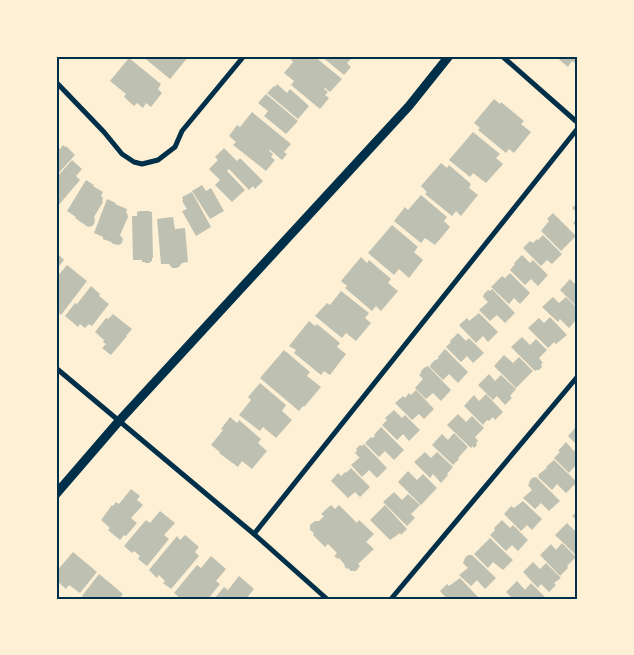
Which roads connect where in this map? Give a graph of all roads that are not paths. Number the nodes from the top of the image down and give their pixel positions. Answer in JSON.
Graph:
{"nodes":[{"id":1,"x":244,"y":56,"type":"edge"},
{"id":2,"x":449,"y":56,"type":"edge"},
{"id":3,"x":502,"y":56,"type":"edge"},
{"id":4,"x":56,"y":82,"type":"edge"},
{"id":5,"x":578,"y":123,"type":"edge"},
{"id":6,"x":578,"y":128,"type":"edge"},
{"id":7,"x":56,"y":368,"type":"edge"},
{"id":8,"x":578,"y":376,"type":"edge"},
{"id":9,"x":118,"y":421,"type":"junction"},
{"id":10,"x":56,"y":494,"type":"edge"},
{"id":11,"x":254,"y":534,"type":"junction"},
{"id":12,"x":327,"y":599,"type":"edge"},
{"id":13,"x":391,"y":599,"type":"edge"}],
"edges":[{"from":1,"to":4,"type":"street"},
{"from":2,"to":9,"type":"street"},
{"from":3,"to":5,"type":"street"},
{"from":6,"to":11,"type":"street"},
{"from":7,"to":9,"type":"street"},
{"from":8,"to":13,"type":"street"},
{"from":9,"to":10,"type":"street"},
{"from":9,"to":11,"type":"street"},
{"from":11,"to":12,"type":"street"}]}
